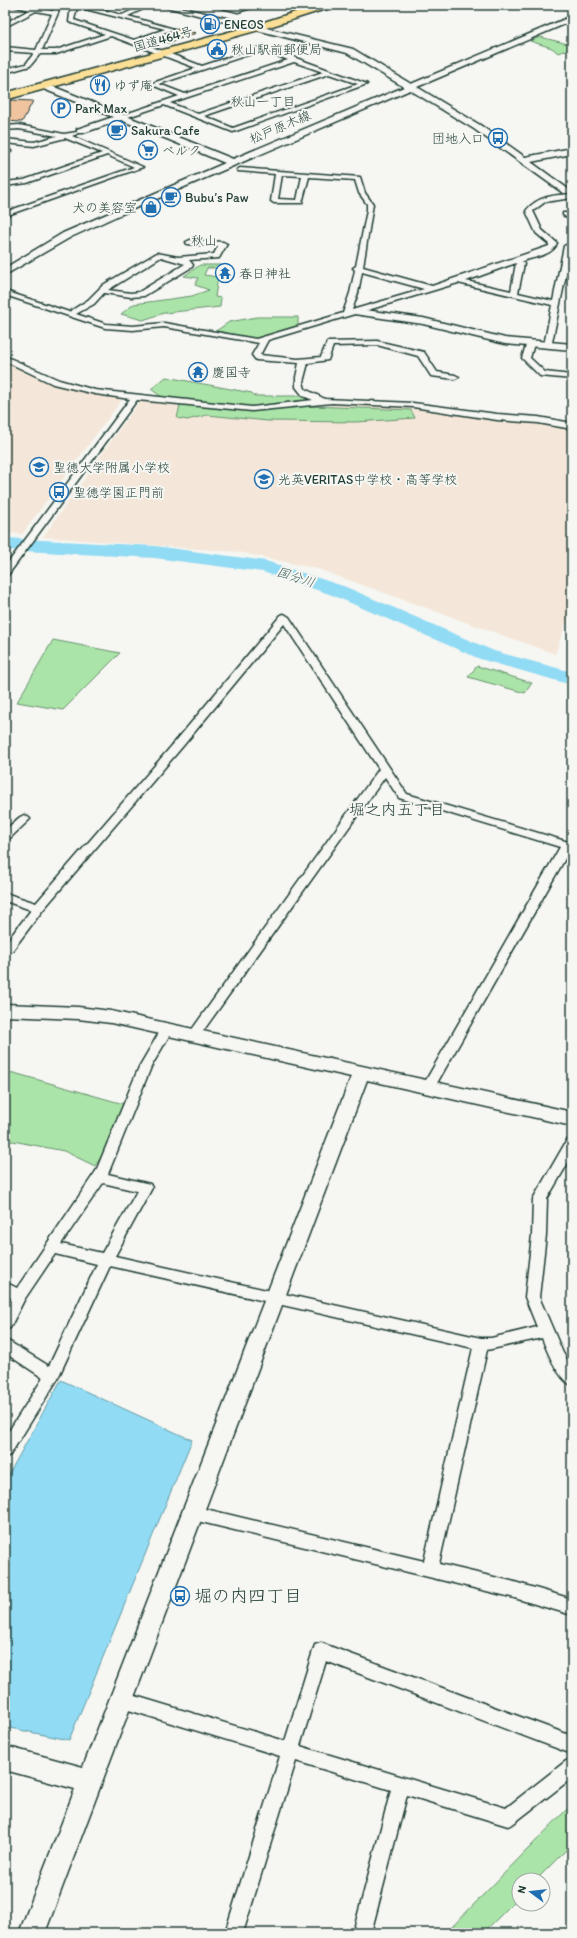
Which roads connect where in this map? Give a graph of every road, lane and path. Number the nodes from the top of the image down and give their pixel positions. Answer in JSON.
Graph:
{"nodes":[{"id":1,"x":13,"y":5,"type":"edge"},
{"id":2,"x":57,"y":5,"type":"edge"},
{"id":3,"x":76,"y":5,"type":"edge"},
{"id":4,"x":149,"y":5,"type":"edge"},
{"id":5,"x":162,"y":5,"type":"edge"},
{"id":6,"x":214,"y":5,"type":"edge"},
{"id":7,"x":258,"y":5,"type":"edge"},
{"id":8,"x":328,"y":5,"type":"edge"},
{"id":9,"x":35,"y":9,"type":"junction"},
{"id":10,"x":55,"y":13,"type":"junction"},
{"id":11,"x":124,"y":16,"type":"junction"},
{"id":12,"x":572,"y":18,"type":"edge"},
{"id":13,"x":5,"y":25,"type":"edge"},
{"id":14,"x":256,"y":28,"type":"junction"},
{"id":15,"x":112,"y":34,"type":"junction"},
{"id":16,"x":134,"y":42,"type":"junction"},
{"id":17,"x":6,"y":48,"type":"edge"},
{"id":18,"x":38,"y":52,"type":"junction"},
{"id":19,"x":166,"y":53,"type":"junction"},
{"id":20,"x":294,"y":60,"type":"junction"},
{"id":21,"x":202,"y":68,"type":"junction"},
{"id":22,"x":5,"y":71,"type":"edge"},
{"id":23,"x":329,"y":72,"type":"junction"},
{"id":24,"x":44,"y":86,"type":"junction"},
{"id":25,"x":412,"y":86,"type":"junction"},
{"id":26,"x":184,"y":96,"type":"junction"},
{"id":27,"x":5,"y":97,"type":"edge"},
{"id":28,"x":164,"y":103,"type":"junction"},
{"id":29,"x":198,"y":116,"type":"junction"},
{"id":30,"x":119,"y":118,"type":"junction"},
{"id":31,"x":5,"y":128,"type":"edge"},
{"id":32,"x":80,"y":131,"type":"junction"},
{"id":33,"x":5,"y":132,"type":"edge"},
{"id":34,"x":46,"y":134,"type":"junction"},
{"id":35,"x":68,"y":136,"type":"junction"},
{"id":36,"x":5,"y":141,"type":"edge"},
{"id":37,"x":43,"y":142,"type":"junction"},
{"id":38,"x":23,"y":143,"type":"junction"},
{"id":39,"x":5,"y":149,"type":"edge"},
{"id":40,"x":572,"y":151,"type":"edge"},
{"id":41,"x":108,"y":153,"type":"junction"},
{"id":42,"x":5,"y":156,"type":"edge"},
{"id":43,"x":525,"y":160,"type":"junction"},
{"id":44,"x":232,"y":162,"type":"junction"},
{"id":45,"x":240,"y":170,"type":"dead end"},
{"id":46,"x":279,"y":173,"type":"junction"},
{"id":47,"x":306,"y":174,"type":"junction"},
{"id":48,"x":5,"y":184,"type":"edge"},
{"id":49,"x":570,"y":194,"type":"edge"},
{"id":50,"x":5,"y":214,"type":"edge"},
{"id":51,"x":565,"y":214,"type":"dead end"},
{"id":52,"x":572,"y":219,"type":"edge"},
{"id":53,"x":190,"y":242,"type":"dead end"},
{"id":54,"x":553,"y":243,"type":"junction"},
{"id":55,"x":570,"y":246,"type":"edge"},
{"id":56,"x":179,"y":259,"type":"junction"},
{"id":57,"x":517,"y":260,"type":"junction"},
{"id":58,"x":564,"y":266,"type":"junction"},
{"id":59,"x":572,"y":267,"type":"edge"},
{"id":60,"x":357,"y":268,"type":"junction"},
{"id":61,"x":5,"y":272,"type":"edge"},
{"id":62,"x":458,"y":281,"type":"junction"},
{"id":63,"x":432,"y":289,"type":"junction"},
{"id":64,"x":102,"y":291,"type":"junction"},
{"id":65,"x":5,"y":293,"type":"edge"},
{"id":66,"x":514,"y":294,"type":"junction"},
{"id":67,"x":556,"y":304,"type":"junction"},
{"id":68,"x":358,"y":312,"type":"junction"},
{"id":69,"x":69,"y":315,"type":"junction"},
{"id":70,"x":346,"y":315,"type":"junction"},
{"id":71,"x":264,"y":338,"type":"junction"},
{"id":72,"x":530,"y":344,"type":"junction"},
{"id":73,"x":548,"y":345,"type":"junction"},
{"id":74,"x":572,"y":347,"type":"edge"},
{"id":75,"x":5,"y":358,"type":"edge"},
{"id":76,"x":304,"y":361,"type":"junction"},
{"id":77,"x":455,"y":377,"type":"dead end"},
{"id":78,"x":572,"y":377,"type":"edge"},
{"id":79,"x":135,"y":397,"type":"junction"},
{"id":80,"x":325,"y":402,"type":"junction"},
{"id":81,"x":572,"y":426,"type":"edge"},
{"id":82,"x":5,"y":573,"type":"edge"},
{"id":83,"x":384,"y":770,"type":"junction"},
{"id":84,"x":24,"y":819,"type":"dead end"},
{"id":85,"x":5,"y":836,"type":"edge"},
{"id":86,"x":569,"y":846,"type":"edge"},
{"id":87,"x":5,"y":897,"type":"edge"},
{"id":88,"x":38,"y":908,"type":"junction"},
{"id":89,"x":8,"y":948,"type":"dead end"},
{"id":90,"x":5,"y":1010,"type":"edge"},
{"id":91,"x":167,"y":1029,"type":"junction"},
{"id":92,"x":194,"y":1035,"type":"junction"},
{"id":93,"x":361,"y":1073,"type":"junction"},
{"id":94,"x":428,"y":1087,"type":"junction"},
{"id":95,"x":572,"y":1119,"type":"edge"},
{"id":96,"x":572,"y":1144,"type":"edge"},
{"id":97,"x":100,"y":1177,"type":"junction"},
{"id":98,"x":52,"y":1248,"type":"junction"},
{"id":99,"x":106,"y":1260,"type":"junction"},
{"id":100,"x":5,"y":1288,"type":"edge"},
{"id":101,"x":18,"y":1296,"type":"junction"},
{"id":102,"x":274,"y":1297,"type":"junction"},
{"id":103,"x":5,"y":1324,"type":"edge"},
{"id":104,"x":545,"y":1331,"type":"junction"},
{"id":105,"x":481,"y":1344,"type":"junction"},
{"id":106,"x":5,"y":1345,"type":"edge"},
{"id":107,"x":52,"y":1376,"type":"junction"},
{"id":108,"x":572,"y":1379,"type":"edge"},
{"id":109,"x":5,"y":1450,"type":"edge"},
{"id":110,"x":193,"y":1513,"type":"junction"},
{"id":111,"x":430,"y":1569,"type":"junction"},
{"id":112,"x":572,"y":1607,"type":"edge"},
{"id":113,"x":122,"y":1700,"type":"junction"},
{"id":114,"x":572,"y":1745,"type":"edge"},
{"id":115,"x":291,"y":1751,"type":"junction"},
{"id":116,"x":5,"y":1758,"type":"edge"},
{"id":117,"x":572,"y":1767,"type":"edge"},
{"id":118,"x":91,"y":1781,"type":"junction"},
{"id":119,"x":401,"y":1785,"type":"junction"},
{"id":120,"x":32,"y":1933,"type":"edge"},
{"id":121,"x":234,"y":1933,"type":"edge"},
{"id":122,"x":362,"y":1933,"type":"edge"}],
"edges":[{"from":1,"to":9,"type":"street"},
{"from":2,"to":10,"type":"street"},
{"from":3,"to":11,"type":"street"},
{"from":3,"to":15,"type":"street"},
{"from":4,"to":11,"type":"street"},
{"from":5,"to":14,"type":"street"},
{"from":6,"to":7,"type":"street"},
{"from":8,"to":14,"type":"highway","name":"国道464号"},
{"from":9,"to":10,"type":"street"},
{"from":9,"to":13,"type":"street"},
{"from":10,"to":18,"type":"street"},
{"from":11,"to":16,"type":"street"},
{"from":12,"to":25,"type":"street","name":"松戸原木線"},
{"from":14,"to":19,"type":"highway","name":"国道464号"},
{"from":14,"to":25,"type":"street"},
{"from":15,"to":16,"type":"street"},
{"from":15,"to":18,"type":"street"},
{"from":16,"to":19,"type":"street"},
{"from":17,"to":18,"type":"street"},
{"from":18,"to":22,"type":"street"},
{"from":19,"to":21,"type":"street"},
{"from":19,"to":24,"type":"highway","name":"国道464号"},
{"from":20,"to":21,"type":"street"},
{"from":20,"to":23,"type":"street"},
{"from":20,"to":26,"type":"street"},
{"from":21,"to":26,"type":"street"},
{"from":23,"to":29,"type":"street"},
{"from":23,"to":29,"type":"street"},
{"from":24,"to":27,"type":"highway","name":"国道464号"},
{"from":24,"to":30,"type":"street"},
{"from":25,"to":43,"type":"street"},
{"from":25,"to":44,"type":"street","name":"松戸原木線"},
{"from":26,"to":28,"type":"street"},
{"from":28,"to":29,"type":"street"},
{"from":28,"to":30,"type":"street"},
{"from":30,"to":32,"type":"street"},
{"from":30,"to":44,"type":"street"},
{"from":31,"to":34,"type":"street"},
{"from":32,"to":34,"type":"street"},
{"from":32,"to":35,"type":"street"},
{"from":33,"to":38,"type":"street"},
{"from":34,"to":37,"type":"street"},
{"from":35,"to":37,"type":"street"},
{"from":35,"to":41,"type":"street"},
{"from":36,"to":38,"type":"street"},
{"from":37,"to":38,"type":"street"},
{"from":39,"to":42,"type":"street"},
{"from":40,"to":43,"type":"street"},
{"from":41,"to":48,"type":"street"},
{"from":41,"to":50,"type":"street"},
{"from":43,"to":49,"type":"street"},
{"from":44,"to":61,"type":"street","name":"松戸原木線"},
{"from":45,"to":46,"type":"street"},
{"from":46,"to":47,"type":"street"},
{"from":46,"to":47,"type":"street"},
{"from":47,"to":60,"type":"street"},
{"from":49,"to":54,"type":"street"},
{"from":51,"to":52,"type":"street"},
{"from":53,"to":56,"type":"street"},
{"from":54,"to":55,"type":"street"},
{"from":54,"to":57,"type":"street"},
{"from":55,"to":58,"type":"street"},
{"from":56,"to":64,"type":"street"},
{"from":56,"to":64,"type":"street"},
{"from":57,"to":62,"type":"street"},
{"from":57,"to":66,"type":"street"},
{"from":58,"to":59,"type":"street"},
{"from":58,"to":67,"type":"street"},
{"from":60,"to":63,"type":"street"},
{"from":60,"to":70,"type":"street"},
{"from":62,"to":63,"type":"street"},
{"from":62,"to":66,"type":"street"},
{"from":63,"to":68,"type":"street"},
{"from":64,"to":69,"type":"street"},
{"from":65,"to":69,"type":"street"},
{"from":66,"to":67,"type":"street"},
{"from":67,"to":73,"type":"street"},
{"from":68,"to":70,"type":"street"},
{"from":68,"to":72,"type":"street"},
{"from":69,"to":71,"type":"street"},
{"from":70,"to":71,"type":"street"},
{"from":71,"to":76,"type":"street"},
{"from":72,"to":73,"type":"street"},
{"from":72,"to":78,"type":"street"},
{"from":73,"to":74,"type":"street"},
{"from":75,"to":79,"type":"street"},
{"from":76,"to":77,"type":"street"},
{"from":76,"to":80,"type":"street"},
{"from":79,"to":80,"type":"street"},
{"from":79,"to":82,"type":"street"},
{"from":80,"to":81,"type":"street"},
{"from":83,"to":86,"type":"street"},
{"from":83,"to":88,"type":"street"},
{"from":83,"to":92,"type":"street"},
{"from":84,"to":85,"type":"street"},
{"from":86,"to":94,"type":"street"},
{"from":87,"to":88,"type":"street"},
{"from":88,"to":89,"type":"street"},
{"from":90,"to":91,"type":"street"},
{"from":91,"to":92,"type":"street"},
{"from":91,"to":97,"type":"street"},
{"from":92,"to":93,"type":"street"},
{"from":93,"to":94,"type":"street"},
{"from":93,"to":102,"type":"street"},
{"from":94,"to":95,"type":"street"},
{"from":96,"to":104,"type":"street"},
{"from":97,"to":98,"type":"street"},
{"from":97,"to":99,"type":"street"},
{"from":98,"to":99,"type":"street"},
{"from":98,"to":101,"type":"street"},
{"from":99,"to":102,"type":"street"},
{"from":99,"to":107,"type":"street"},
{"from":100,"to":101,"type":"street"},
{"from":101,"to":103,"type":"street"},
{"from":102,"to":105,"type":"street"},
{"from":102,"to":110,"type":"street"},
{"from":104,"to":105,"type":"street"},
{"from":104,"to":108,"type":"street"},
{"from":105,"to":111,"type":"street"},
{"from":106,"to":107,"type":"street"},
{"from":107,"to":109,"type":"street"},
{"from":110,"to":111,"type":"street"},
{"from":110,"to":113,"type":"street"},
{"from":111,"to":112,"type":"street"},
{"from":113,"to":115,"type":"street"},
{"from":113,"to":118,"type":"street"},
{"from":114,"to":115,"type":"street"},
{"from":115,"to":119,"type":"street"},
{"from":115,"to":121,"type":"street"},
{"from":116,"to":118,"type":"street"},
{"from":117,"to":119,"type":"street"},
{"from":118,"to":120,"type":"street"},
{"from":119,"to":122,"type":"street"}]}
